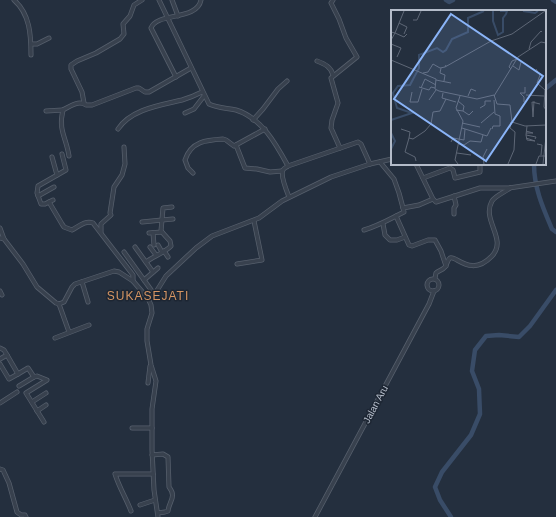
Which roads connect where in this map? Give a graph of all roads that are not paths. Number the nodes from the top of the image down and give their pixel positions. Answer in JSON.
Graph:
{"nodes":[{"id":1,"x":14,"y":0,"type":"edge"},
{"id":2,"x":142,"y":0,"type":"edge"},
{"id":3,"x":159,"y":0,"type":"edge"},
{"id":4,"x":172,"y":0,"type":"edge"},
{"id":5,"x":201,"y":0,"type":"edge"},
{"id":6,"x":333,"y":0,"type":"edge"},
{"id":7,"x":178,"y":16,"type":"junction"},
{"id":8,"x":167,"y":19,"type":"junction"},
{"id":9,"x":49,"y":38,"type":"dead end"},
{"id":10,"x":32,"y":44,"type":"junction"},
{"id":11,"x":31,"y":55,"type":"dead end"},
{"id":12,"x":317,"y":61,"type":"dead end"},
{"id":13,"x":192,"y":68,"type":"junction"},
{"id":14,"x":333,"y":75,"type":"junction"},
{"id":15,"x":176,"y":77,"type":"junction"},
{"id":16,"x":287,"y":81,"type":"dead end"},
{"id":17,"x":203,"y":94,"type":"junction"},
{"id":18,"x":84,"y":103,"type":"junction"},
{"id":19,"x":63,"y":110,"type":"junction"},
{"id":20,"x":46,"y":111,"type":"dead end"},
{"id":21,"x":185,"y":113,"type":"dead end"},
{"id":22,"x":253,"y":120,"type":"junction"},
{"id":23,"x":118,"y":129,"type":"dead end"},
{"id":24,"x":265,"y":129,"type":"junction"},
{"id":25,"x":236,"y":145,"type":"junction"},
{"id":26,"x":124,"y":147,"type":"dead end"},
{"id":27,"x":340,"y":148,"type":"junction"},
{"id":28,"x":62,"y":154,"type":"dead end"},
{"id":29,"x":69,"y":156,"type":"dead end"},
{"id":30,"x":52,"y":157,"type":"dead end"},
{"id":31,"x":391,"y":159,"type":"edge"},
{"id":32,"x":380,"y":162,"type":"junction"},
{"id":33,"x":370,"y":164,"type":"junction"},
{"id":34,"x":416,"y":165,"type":"edge"},
{"id":35,"x":480,"y":165,"type":"edge"},
{"id":36,"x":288,"y":166,"type":"junction"},
{"id":37,"x":282,"y":171,"type":"junction"},
{"id":38,"x":193,"y":173,"type":"dead end"},
{"id":39,"x":57,"y":175,"type":"junction"},
{"id":40,"x":423,"y":178,"type":"junction"},
{"id":41,"x":556,"y":182,"type":"edge"},
{"id":42,"x":54,"y":187,"type":"dead end"},
{"id":43,"x":511,"y":188,"type":"junction"},
{"id":44,"x":38,"y":196,"type":"junction"},
{"id":45,"x":454,"y":196,"type":"junction"},
{"id":46,"x":289,"y":198,"type":"junction"},
{"id":47,"x":53,"y":200,"type":"dead end"},
{"id":48,"x":433,"y":200,"type":"junction"},
{"id":49,"x":49,"y":202,"type":"junction"},
{"id":50,"x":172,"y":207,"type":"dead end"},
{"id":51,"x":403,"y":208,"type":"junction"},
{"id":52,"x":454,"y":214,"type":"dead end"},
{"id":53,"x":396,"y":216,"type":"junction"},
{"id":54,"x":174,"y":219,"type":"dead end"},
{"id":55,"x":162,"y":220,"type":"junction"},
{"id":56,"x":254,"y":221,"type":"junction"},
{"id":57,"x":142,"y":222,"type":"dead end"},
{"id":58,"x":382,"y":224,"type":"junction"},
{"id":59,"x":0,"y":228,"type":"edge"},
{"id":60,"x":364,"y":230,"type":"dead end"},
{"id":61,"x":101,"y":232,"type":"junction"},
{"id":62,"x":162,"y":232,"type":"junction"},
{"id":63,"x":405,"y":237,"type":"junction"},
{"id":64,"x":2,"y":238,"type":"edge"},
{"id":65,"x":158,"y":245,"type":"dead end"},
{"id":66,"x":135,"y":247,"type":"dead end"},
{"id":67,"x":124,"y":252,"type":"dead end"},
{"id":68,"x":163,"y":252,"type":"junction"},
{"id":69,"x":156,"y":255,"type":"junction"},
{"id":70,"x":168,"y":257,"type":"dead end"},
{"id":71,"x":146,"y":262,"type":"junction"},
{"id":72,"x":237,"y":264,"type":"dead end"},
{"id":73,"x":446,"y":266,"type":"junction"},
{"id":74,"x":158,"y":268,"type":"dead end"},
{"id":75,"x":153,"y":272,"type":"junction"},
{"id":76,"x":435,"y":278,"type":"junction"},
{"id":77,"x":144,"y":280,"type":"junction"},
{"id":78,"x":133,"y":281,"type":"junction"},
{"id":79,"x":82,"y":282,"type":"junction"},
{"id":80,"x":0,"y":291,"type":"edge"},
{"id":81,"x":434,"y":291,"type":"junction"},
{"id":82,"x":154,"y":294,"type":"junction"},
{"id":83,"x":2,"y":295,"type":"dead end"},
{"id":84,"x":146,"y":296,"type":"junction"},
{"id":85,"x":88,"y":302,"type":"dead end"},
{"id":86,"x":59,"y":304,"type":"junction"},
{"id":87,"x":89,"y":325,"type":"dead end"},
{"id":88,"x":69,"y":332,"type":"junction"},
{"id":89,"x":55,"y":338,"type":"dead end"},
{"id":90,"x":0,"y":348,"type":"edge"},
{"id":91,"x":7,"y":355,"type":"junction"},
{"id":92,"x":0,"y":359,"type":"edge"},
{"id":93,"x":0,"y":364,"type":"edge"},
{"id":94,"x":150,"y":365,"type":"junction"},
{"id":95,"x":18,"y":374,"type":"junction"},
{"id":96,"x":34,"y":377,"type":"junction"},
{"id":97,"x":148,"y":383,"type":"dead end"},
{"id":98,"x":19,"y":386,"type":"dead end"},
{"id":99,"x":17,"y":392,"type":"dead end"},
{"id":100,"x":46,"y":394,"type":"dead end"},
{"id":101,"x":32,"y":402,"type":"junction"},
{"id":102,"x":0,"y":403,"type":"edge"},
{"id":103,"x":46,"y":405,"type":"dead end"},
{"id":104,"x":37,"y":411,"type":"junction"},
{"id":105,"x":44,"y":422,"type":"dead end"},
{"id":106,"x":132,"y":428,"type":"dead end"},
{"id":107,"x":152,"y":428,"type":"junction"},
{"id":108,"x":152,"y":455,"type":"junction"},
{"id":109,"x":0,"y":469,"type":"edge"},
{"id":110,"x":153,"y":474,"type":"junction"},
{"id":111,"x":155,"y":500,"type":"junction"},
{"id":112,"x":140,"y":505,"type":"dead end"},
{"id":113,"x":132,"y":511,"type":"dead end"},
{"id":114,"x":158,"y":515,"type":"edge"},
{"id":115,"x":26,"y":517,"type":"edge"},
{"id":116,"x":315,"y":517,"type":"edge"}],
"edges":[{"from":1,"to":10,"type":"street"},
{"from":2,"to":18,"type":"street"},
{"from":3,"to":8,"type":"street"},
{"from":4,"to":7,"type":"street"},
{"from":5,"to":7,"type":"street"},
{"from":6,"to":14,"type":"street"},
{"from":7,"to":8,"type":"street"},
{"from":8,"to":13,"type":"street"},
{"from":8,"to":15,"type":"street"},
{"from":9,"to":10,"type":"street"},
{"from":10,"to":11,"type":"street"},
{"from":12,"to":14,"type":"street"},
{"from":13,"to":15,"type":"street"},
{"from":13,"to":17,"type":"street"},
{"from":14,"to":27,"type":"street"},
{"from":15,"to":18,"type":"street"},
{"from":16,"to":22,"type":"street"},
{"from":17,"to":21,"type":"street"},
{"from":17,"to":22,"type":"street"},
{"from":17,"to":23,"type":"street"},
{"from":18,"to":19,"type":"street"},
{"from":19,"to":20,"type":"street"},
{"from":19,"to":29,"type":"street"},
{"from":22,"to":24,"type":"street"},
{"from":24,"to":25,"type":"street"},
{"from":24,"to":36,"type":"street"},
{"from":25,"to":37,"type":"street"},
{"from":25,"to":38,"type":"street"},
{"from":26,"to":61,"type":"street"},
{"from":27,"to":33,"type":"street"},
{"from":27,"to":36,"type":"street"},
{"from":28,"to":39,"type":"street"},
{"from":30,"to":39,"type":"street"},
{"from":31,"to":32,"type":"street"},
{"from":32,"to":33,"type":"street"},
{"from":32,"to":51,"type":"street"},
{"from":33,"to":46,"type":"street"},
{"from":34,"to":40,"type":"street"},
{"from":35,"to":40,"type":"street"},
{"from":36,"to":37,"type":"street"},
{"from":37,"to":46,"type":"street"},
{"from":39,"to":44,"type":"street"},
{"from":40,"to":48,"type":"street"},
{"from":41,"to":43,"type":"street"},
{"from":42,"to":44,"type":"street"},
{"from":43,"to":45,"type":"street"},
{"from":43,"to":73,"type":"street"},
{"from":44,"to":49,"type":"street"},
{"from":45,"to":48,"type":"street"},
{"from":45,"to":52,"type":"street"},
{"from":46,"to":56,"type":"street"},
{"from":47,"to":49,"type":"street"},
{"from":48,"to":51,"type":"street"},
{"from":49,"to":61,"type":"street"},
{"from":50,"to":55,"type":"street"},
{"from":51,"to":53,"type":"street"},
{"from":53,"to":58,"type":"street"},
{"from":53,"to":63,"type":"street"},
{"from":54,"to":55,"type":"street"},
{"from":55,"to":57,"type":"street"},
{"from":55,"to":62,"type":"street"},
{"from":56,"to":72,"type":"street"},
{"from":56,"to":82,"type":"street"},
{"from":58,"to":60,"type":"street"},
{"from":58,"to":63,"type":"street"},
{"from":59,"to":64,"type":"street"},
{"from":61,"to":78,"type":"street"},
{"from":62,"to":68,"type":"street"},
{"from":62,"to":69,"type":"street"},
{"from":63,"to":73,"type":"street"},
{"from":64,"to":86,"type":"street"},
{"from":65,"to":68,"type":"street"},
{"from":66,"to":71,"type":"street"},
{"from":67,"to":77,"type":"street"},
{"from":68,"to":69,"type":"street"},
{"from":68,"to":70,"type":"street"},
{"from":69,"to":71,"type":"street"},
{"from":71,"to":75,"type":"street"},
{"from":73,"to":76,"type":"street"},
{"from":74,"to":75,"type":"street"},
{"from":75,"to":77,"type":"street"},
{"from":76,"to":81,"type":"street"},
{"from":76,"to":81,"type":"street"},
{"from":77,"to":82,"type":"street"},
{"from":78,"to":79,"type":"street"},
{"from":78,"to":84,"type":"street"},
{"from":79,"to":85,"type":"street"},
{"from":79,"to":86,"type":"street"},
{"from":80,"to":83,"type":"street"},
{"from":81,"to":116,"type":"street","name":"Jalan Aru"},
{"from":82,"to":84,"type":"street"},
{"from":84,"to":94,"type":"street"},
{"from":86,"to":88,"type":"street"},
{"from":87,"to":88,"type":"street"},
{"from":88,"to":89,"type":"street"},
{"from":90,"to":91,"type":"street"},
{"from":91,"to":92,"type":"street"},
{"from":91,"to":95,"type":"street"},
{"from":93,"to":95,"type":"street"},
{"from":94,"to":97,"type":"street"},
{"from":94,"to":107,"type":"street"},
{"from":95,"to":96,"type":"street"},
{"from":96,"to":98,"type":"street"},
{"from":96,"to":101,"type":"street"},
{"from":99,"to":102,"type":"street"},
{"from":100,"to":101,"type":"street"},
{"from":101,"to":104,"type":"street"},
{"from":103,"to":104,"type":"street"},
{"from":104,"to":105,"type":"street"},
{"from":106,"to":107,"type":"street"},
{"from":107,"to":108,"type":"street"},
{"from":108,"to":110,"type":"street"},
{"from":108,"to":114,"type":"street"},
{"from":109,"to":115,"type":"street"},
{"from":110,"to":111,"type":"street"},
{"from":110,"to":113,"type":"street"},
{"from":111,"to":112,"type":"street"},
{"from":111,"to":114,"type":"street"}]}
